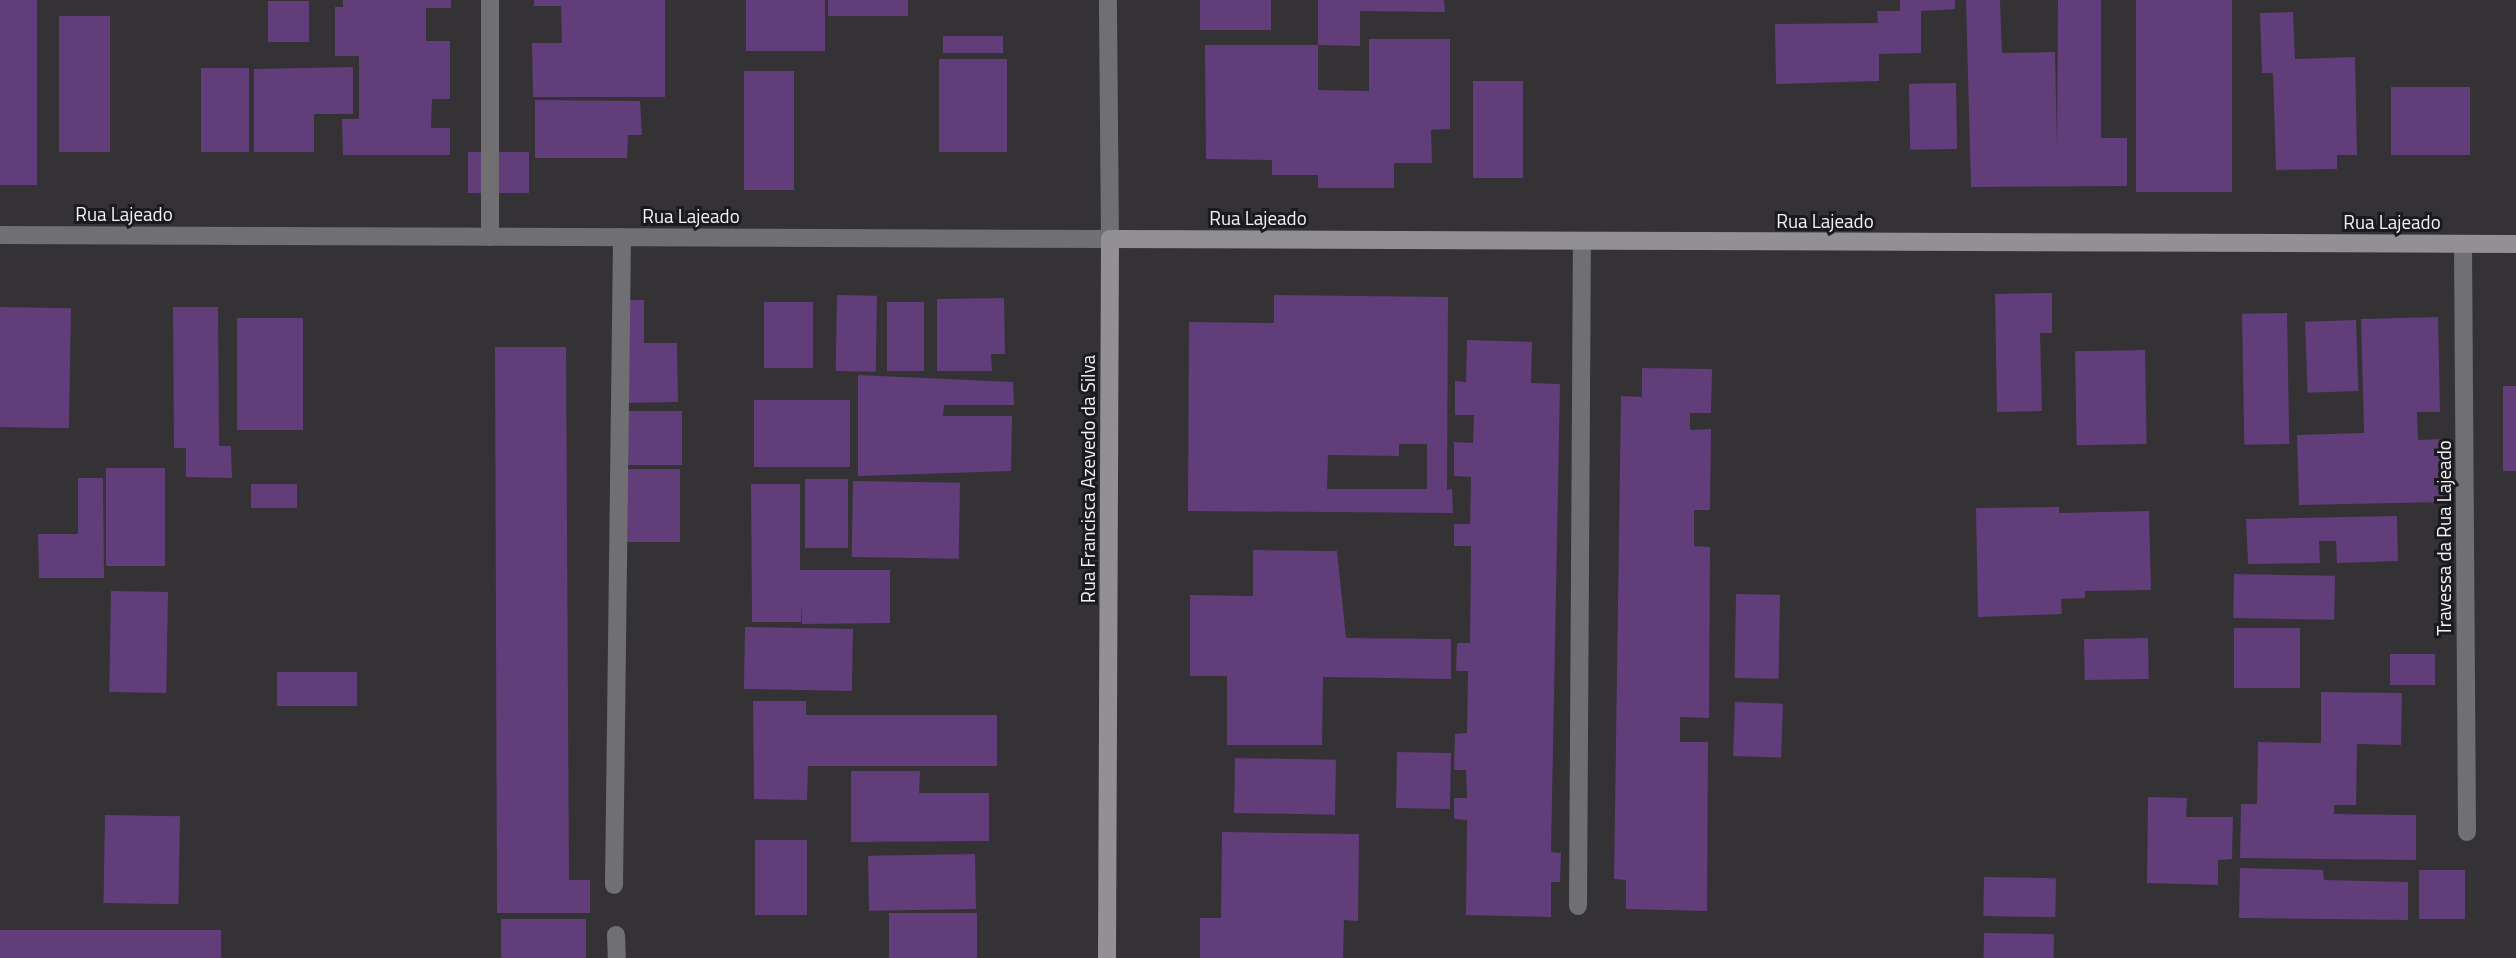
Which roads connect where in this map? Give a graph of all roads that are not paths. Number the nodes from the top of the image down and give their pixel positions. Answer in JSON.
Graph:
{"nodes":[{"id":1,"x":490,"y":0,"type":"edge"},
{"id":2,"x":1108,"y":0,"type":"edge"},
{"id":3,"x":0,"y":235,"type":"edge"},
{"id":4,"x":490,"y":237,"type":"junction"},
{"id":5,"x":622,"y":237,"type":"junction"},
{"id":6,"x":1110,"y":239,"type":"junction"},
{"id":7,"x":1582,"y":241,"type":"junction"},
{"id":8,"x":2463,"y":243,"type":"junction"},
{"id":9,"x":2516,"y":244,"type":"edge"},
{"id":10,"x":2467,"y":832,"type":"dead end"},
{"id":11,"x":614,"y":885,"type":"dead end"},
{"id":12,"x":1578,"y":906,"type":"dead end"},
{"id":13,"x":616,"y":935,"type":"dead end"},
{"id":14,"x":617,"y":958,"type":"edge"},
{"id":15,"x":1107,"y":958,"type":"edge"}],
"edges":[{"from":1,"to":4,"type":"street"},
{"from":2,"to":6,"type":"street","name":"Rua Francisca Azevedo da Silva"},
{"from":3,"to":4,"type":"street","name":"Rua Lajeado"},
{"from":4,"to":5,"type":"street","name":"Rua Lajeado"},
{"from":5,"to":6,"type":"street","name":"Rua Lajeado"},
{"from":5,"to":11,"type":"street"},
{"from":6,"to":7,"type":"street","name":"Rua Lajeado"},
{"from":6,"to":15,"type":"street","name":"Rua Francisca Azevedo da Silva"},
{"from":7,"to":8,"type":"street","name":"Rua Lajeado"},
{"from":7,"to":12,"type":"street"},
{"from":8,"to":9,"type":"street","name":"Rua Lajeado"},
{"from":8,"to":10,"type":"street","name":"Travessa da Rua Lajeado"},
{"from":13,"to":14,"type":"street"}]}
